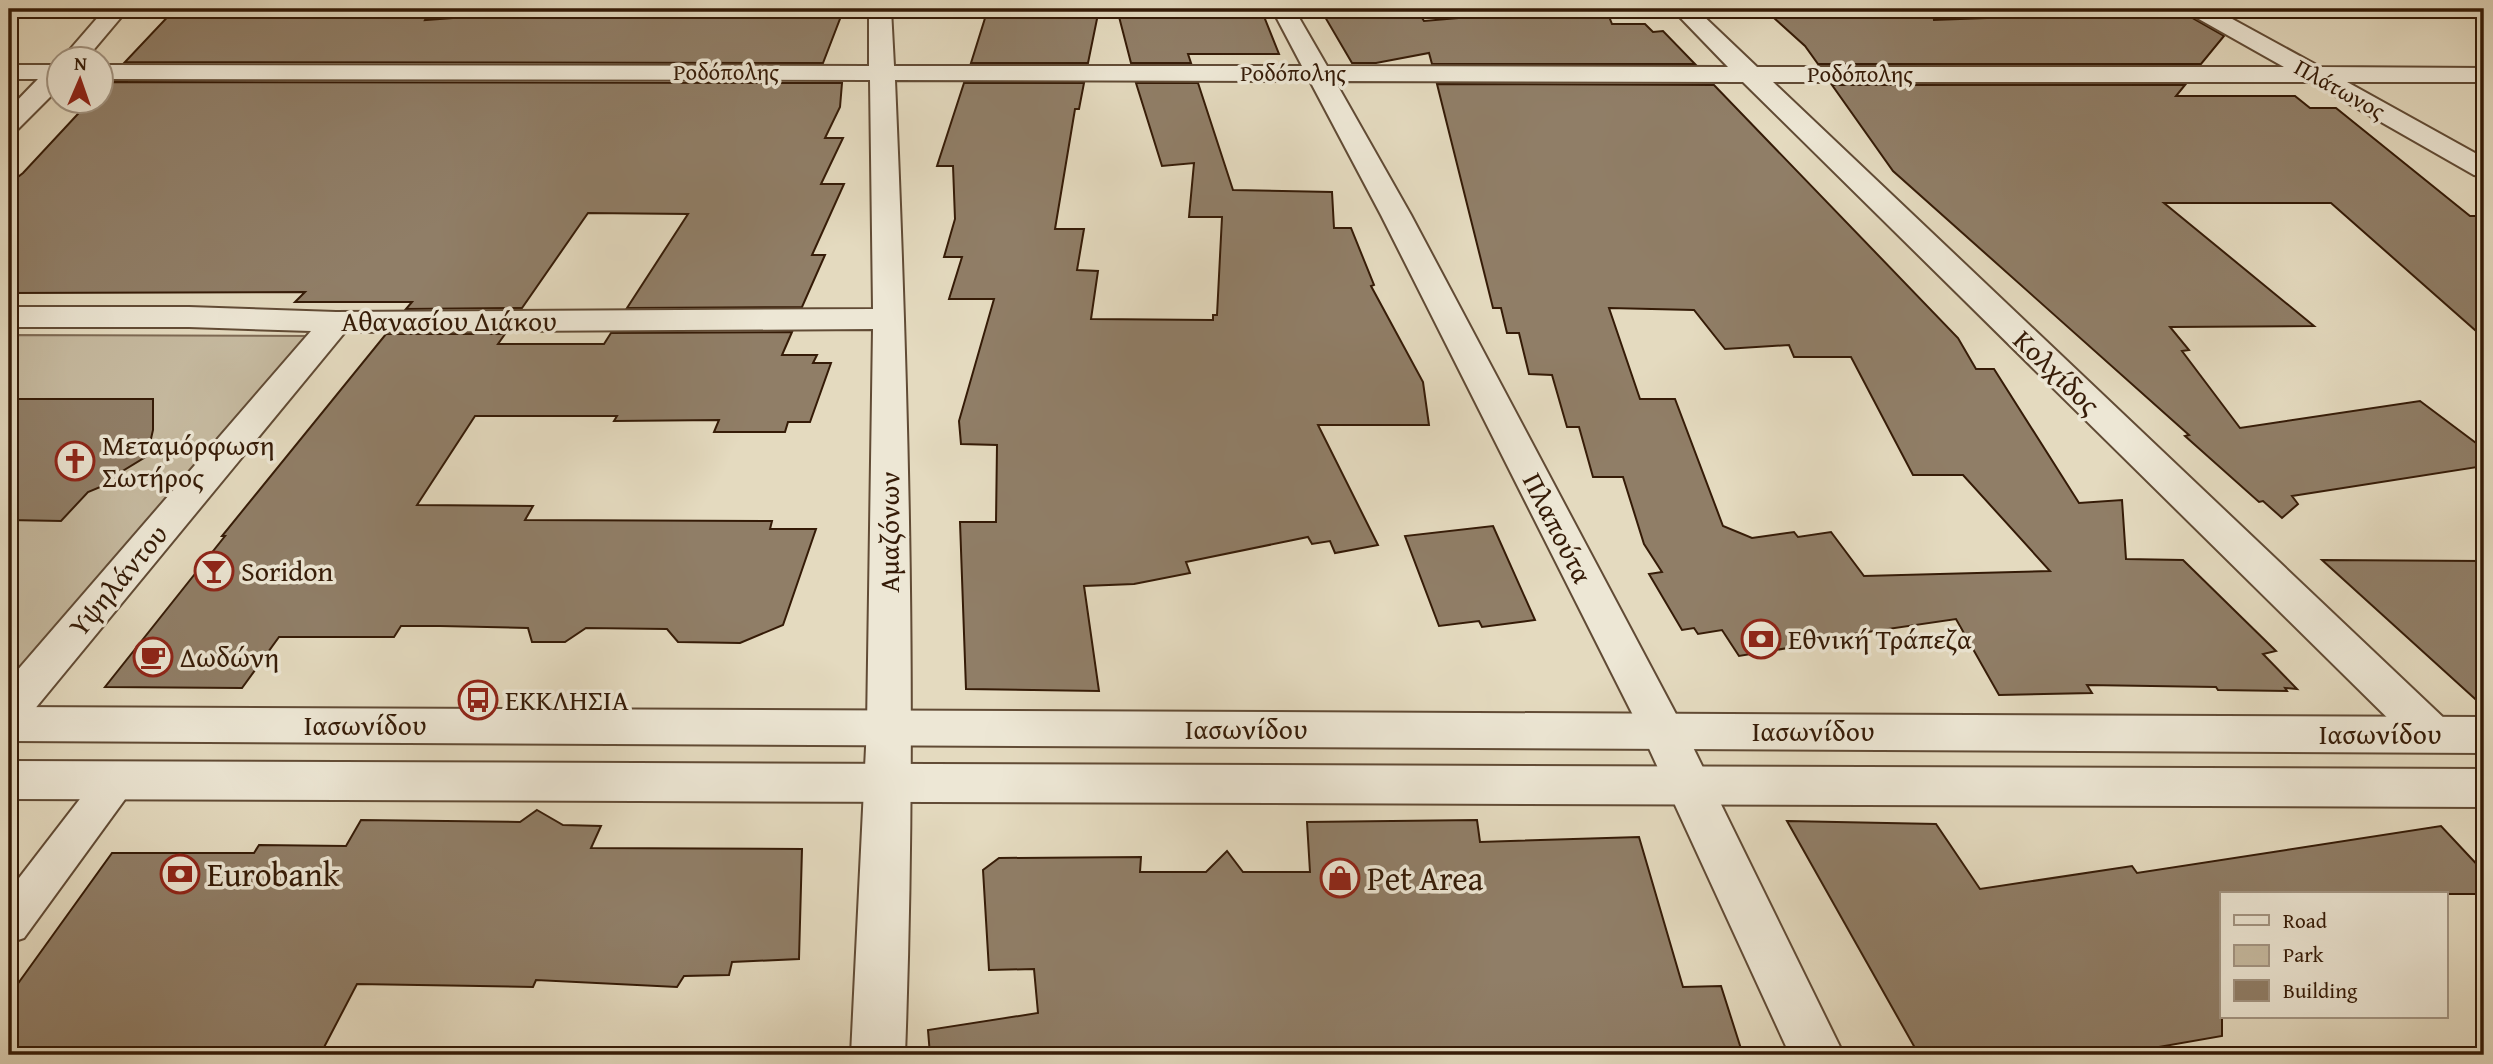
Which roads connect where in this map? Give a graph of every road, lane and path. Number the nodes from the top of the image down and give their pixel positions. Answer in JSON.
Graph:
{"nodes":[{"id":1,"x":117,"y":9,"type":"edge"},
{"id":2,"x":880,"y":9,"type":"edge"},
{"id":3,"x":1283,"y":9,"type":"edge"},
{"id":4,"x":1683,"y":9,"type":"edge"},
{"id":5,"x":2197,"y":9,"type":"edge"},
{"id":6,"x":84,"y":46,"type":"edge"},
{"id":7,"x":9,"y":72,"type":"edge"},
{"id":8,"x":46,"y":72,"type":"edge"},
{"id":9,"x":116,"y":72,"type":"edge"},
{"id":10,"x":882,"y":73,"type":"junction"},
{"id":11,"x":1317,"y":73,"type":"junction"},
{"id":12,"x":1749,"y":74,"type":"junction"},
{"id":13,"x":2313,"y":74,"type":"junction"},
{"id":14,"x":2484,"y":75,"type":"edge"},
{"id":15,"x":46,"y":86,"type":"edge"},
{"id":16,"x":9,"y":123,"type":"edge"},
{"id":17,"x":2484,"y":169,"type":"edge"},
{"id":18,"x":9,"y":317,"type":"edge"},
{"id":19,"x":889,"y":320,"type":"junction"},
{"id":20,"x":336,"y":322,"type":"junction"},
{"id":21,"x":9,"y":710,"type":"edge"},
{"id":22,"x":9,"y":724,"type":"edge"},
{"id":23,"x":890,"y":727,"type":"junction"},
{"id":24,"x":1663,"y":731,"type":"junction"},
{"id":25,"x":2431,"y":734,"type":"junction"},
{"id":26,"x":2484,"y":735,"type":"edge"},
{"id":27,"x":9,"y":780,"type":"edge"},
{"id":28,"x":117,"y":780,"type":"junction"},
{"id":29,"x":887,"y":783,"type":"junction"},
{"id":30,"x":1689,"y":785,"type":"junction"},
{"id":31,"x":2483,"y":789,"type":"edge"},
{"id":32,"x":9,"y":924,"type":"edge"},
{"id":33,"x":878,"y":1055,"type":"edge"},
{"id":34,"x":1817,"y":1055,"type":"edge"}],
"edges":[{"from":1,"to":6,"type":"street"},
{"from":2,"to":10,"type":"street","name":"Αμαζόνων"},
{"from":3,"to":11,"type":"street","name":"Πλαπούτα"},
{"from":4,"to":12,"type":"street","name":"Κολχίδος"},
{"from":5,"to":13,"type":"street","name":"Πλάτωνος"},
{"from":7,"to":8,"type":"street"},
{"from":9,"to":10,"type":"street","name":"Ροδόπολης"},
{"from":10,"to":11,"type":"street","name":"Ροδόπολης"},
{"from":10,"to":19,"type":"street","name":"Αμαζόνων"},
{"from":11,"to":12,"type":"street","name":"Ροδόπολης"},
{"from":11,"to":24,"type":"street","name":"Πλαπούτα"},
{"from":12,"to":13,"type":"street","name":"Ροδόπολης"},
{"from":12,"to":25,"type":"street","name":"Κολχίδος"},
{"from":13,"to":14,"type":"street","name":"Ροδόπολης"},
{"from":13,"to":17,"type":"street","name":"Πλάτωνος"},
{"from":15,"to":16,"type":"street"},
{"from":18,"to":20,"type":"street","name":"Αθανασίου Διάκου"},
{"from":19,"to":20,"type":"street","name":"Αθανασίου Διάκου"},
{"from":19,"to":23,"type":"street","name":"Αμαζόνων"},
{"from":20,"to":21,"type":"street","name":"Υψηλάντου"},
{"from":22,"to":23,"type":"street","name":"Ιασωνίδου"},
{"from":23,"to":24,"type":"street","name":"Ιασωνίδου"},
{"from":23,"to":29,"type":"street","name":"Αμαζόνων"},
{"from":24,"to":25,"type":"street","name":"Ιασωνίδου"},
{"from":24,"to":30,"type":"street","name":"Πλαπούτα"},
{"from":25,"to":26,"type":"street","name":"Ιασωνίδου"},
{"from":27,"to":28,"type":"street","name":"Ιασωνίδου"},
{"from":28,"to":29,"type":"street","name":"Ιασωνίδου"},
{"from":28,"to":32,"type":"street"},
{"from":29,"to":30,"type":"street","name":"Ιασωνίδου"},
{"from":29,"to":33,"type":"street","name":"Αμαζόνων"},
{"from":30,"to":31,"type":"street","name":"Ιασωνίδου"},
{"from":30,"to":34,"type":"street","name":"Πλαπούτα"}]}
